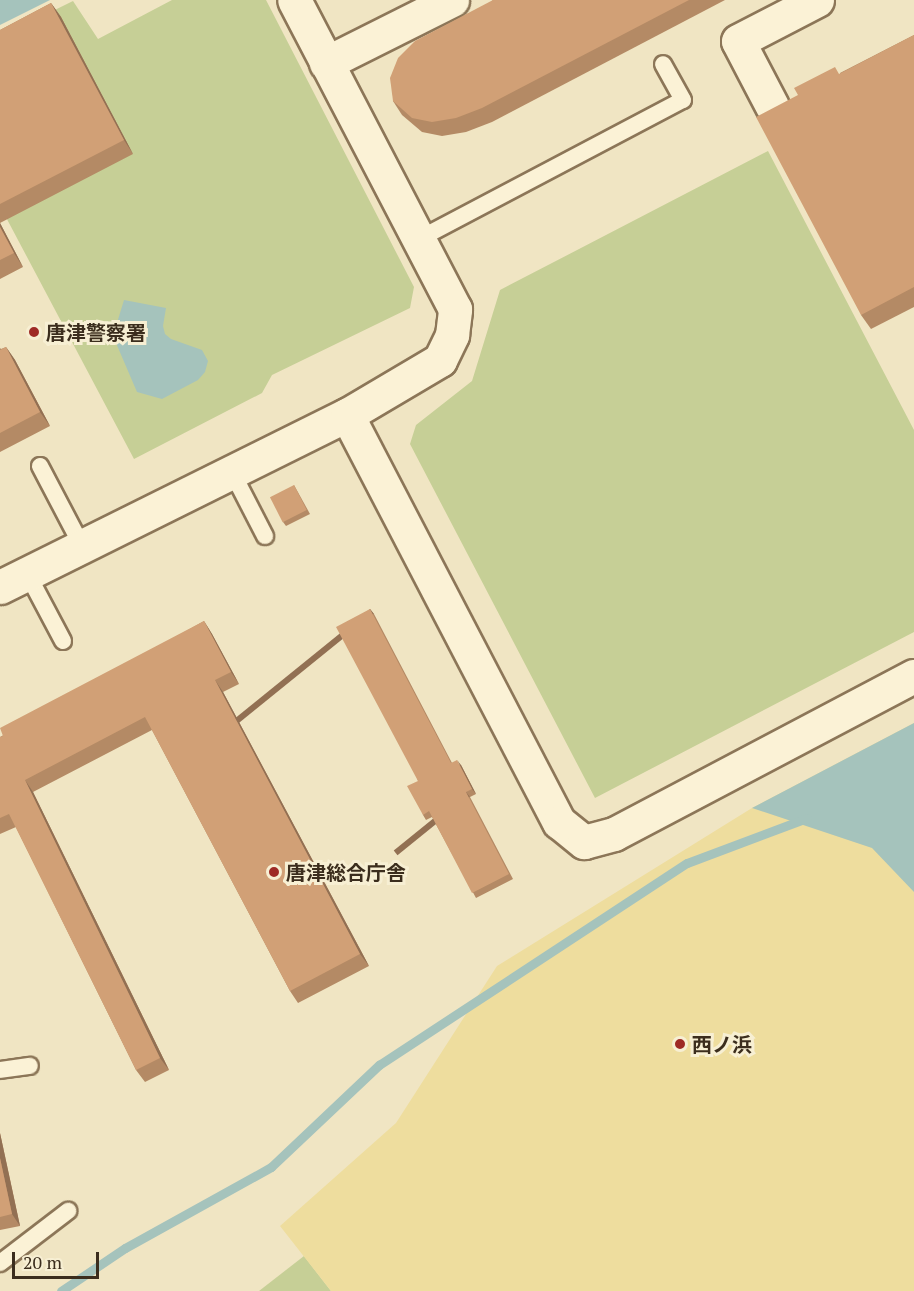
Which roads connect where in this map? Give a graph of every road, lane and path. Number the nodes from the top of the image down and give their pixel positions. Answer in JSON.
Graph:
{"nodes":[{"id":1,"x":294,"y":0,"type":"edge"},
{"id":2,"x":452,"y":0,"type":"edge"},
{"id":3,"x":817,"y":0,"type":"edge"},
{"id":4,"x":326,"y":63,"type":"junction"},
{"id":5,"x":663,"y":64,"type":"dead end"},
{"id":6,"x":772,"y":106,"type":"edge"},
{"id":7,"x":419,"y":238,"type":"junction"},
{"id":8,"x":347,"y":415,"type":"junction"},
{"id":9,"x":40,"y":466,"type":"dead end"},
{"id":10,"x":232,"y":472,"type":"junction"},
{"id":11,"x":265,"y":536,"type":"dead end"},
{"id":12,"x":82,"y":546,"type":"junction"},
{"id":13,"x":13,"y":580,"type":"edge"},
{"id":14,"x":63,"y":641,"type":"dead end"},
{"id":15,"x":914,"y":676,"type":"edge"},
{"id":16,"x":30,"y":1065,"type":"dead end"},
{"id":17,"x":0,"y":1070,"type":"edge"},
{"id":18,"x":69,"y":1211,"type":"dead end"},
{"id":19,"x":0,"y":1263,"type":"edge"}],
"edges":[{"from":1,"to":4,"type":"street"},
{"from":2,"to":4,"type":"street"},
{"from":3,"to":6,"type":"street"},
{"from":4,"to":7,"type":"street"},
{"from":5,"to":7,"type":"lane"},
{"from":7,"to":8,"type":"street"},
{"from":8,"to":10,"type":"street"},
{"from":8,"to":15,"type":"street"},
{"from":9,"to":12,"type":"lane"},
{"from":10,"to":11,"type":"lane"},
{"from":10,"to":12,"type":"street"},
{"from":12,"to":13,"type":"street"},
{"from":13,"to":14,"type":"lane"},
{"from":16,"to":17,"type":"lane"},
{"from":18,"to":19,"type":"lane"}]}
